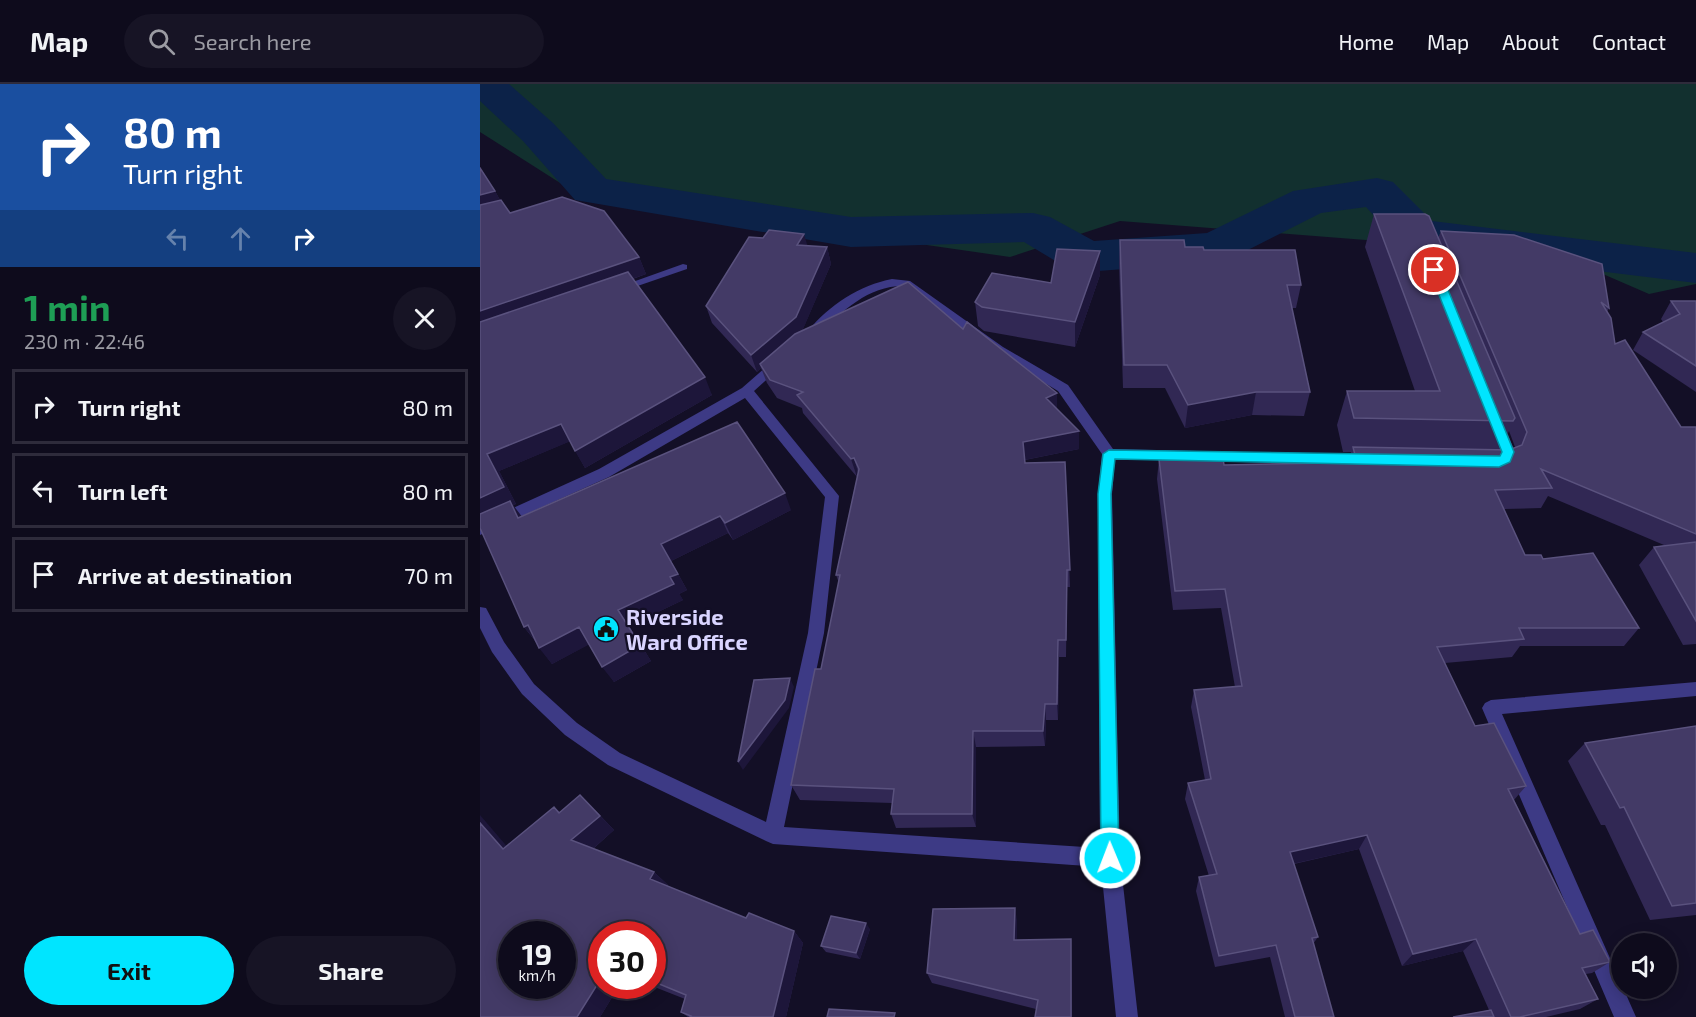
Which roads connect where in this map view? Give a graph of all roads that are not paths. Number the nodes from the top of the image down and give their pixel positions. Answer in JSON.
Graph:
{"nodes":[{"id":1,"x":683,"y":267,"type":"dead end"},
{"id":2,"x":606,"y":294,"type":"edge"},
{"id":3,"x":747,"y":391,"type":"junction"},
{"id":4,"x":1491,"y":410,"type":"edge"},
{"id":5,"x":1109,"y":454,"type":"junction"},
{"id":6,"x":1381,"y":460,"type":"edge"},
{"id":7,"x":1475,"y":462,"type":"edge"},
{"id":8,"x":480,"y":529,"type":"edge"},
{"id":9,"x":480,"y":613,"type":"edge"},
{"id":10,"x":1696,"y":689,"type":"edge"},
{"id":11,"x":773,"y":836,"type":"junction"},
{"id":12,"x":1110,"y":858,"type":"junction"},
{"id":13,"x":1127,"y":1017,"type":"edge"},
{"id":14,"x":1625,"y":1017,"type":"edge"}],
"edges":[{"from":1,"to":2,"type":"street"},
{"from":3,"to":5,"type":"street"},
{"from":3,"to":8,"type":"street"},
{"from":3,"to":11,"type":"street"},
{"from":4,"to":7,"type":"street"},
{"from":5,"to":6,"type":"street"},
{"from":5,"to":12,"type":"street"},
{"from":9,"to":11,"type":"street"},
{"from":10,"to":14,"type":"street"},
{"from":11,"to":12,"type":"street"},
{"from":12,"to":13,"type":"street"}]}
